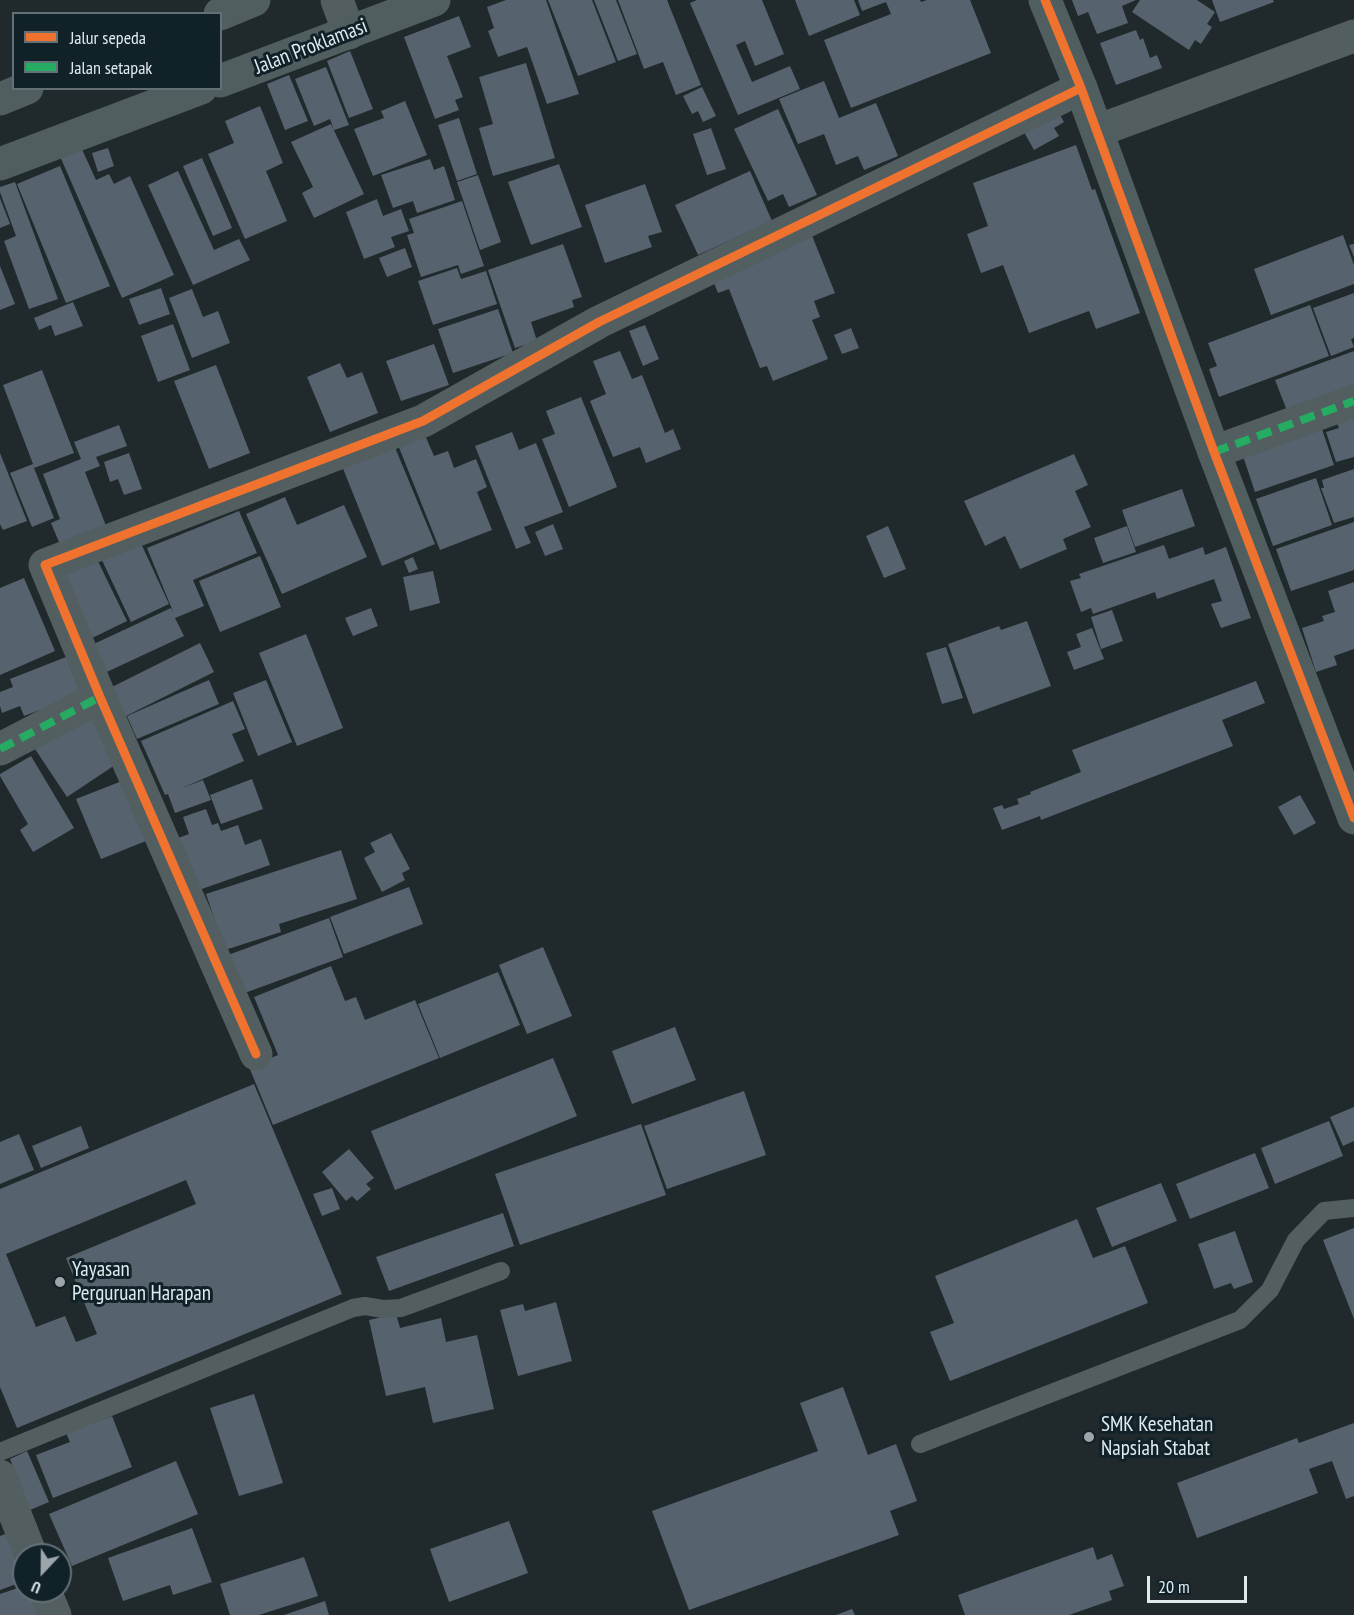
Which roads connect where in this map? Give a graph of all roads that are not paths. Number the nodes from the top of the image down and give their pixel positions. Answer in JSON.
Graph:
{"nodes":[{"id":1,"x":254,"y":0,"type":"edge"},
{"id":2,"x":337,"y":0,"type":"edge"},
{"id":3,"x":434,"y":0,"type":"edge"},
{"id":4,"x":1046,"y":0,"type":"edge"},
{"id":5,"x":392,"y":7,"type":"edge"},
{"id":6,"x":222,"y":13,"type":"edge"},
{"id":7,"x":349,"y":33,"type":"junction"},
{"id":8,"x":1354,"y":36,"type":"edge"},
{"id":9,"x":222,"y":80,"type":"edge"},
{"id":10,"x":1081,"y":88,"type":"junction"},
{"id":11,"x":22,"y":90,"type":"edge"},
{"id":12,"x":196,"y":90,"type":"edge"},
{"id":13,"x":0,"y":99,"type":"edge"},
{"id":14,"x":1097,"y":130,"type":"junction"},
{"id":15,"x":0,"y":164,"type":"edge"},
{"id":16,"x":1354,"y":401,"type":"edge"},
{"id":17,"x":1214,"y":452,"type":"junction"},
{"id":18,"x":100,"y":697,"type":"junction"},
{"id":19,"x":0,"y":748,"type":"edge"},
{"id":20,"x":1354,"y":818,"type":"edge"},
{"id":21,"x":256,"y":1054,"type":"dead end"},
{"id":22,"x":1354,"y":1208,"type":"edge"},
{"id":23,"x":501,"y":1271,"type":"dead end"},
{"id":24,"x":920,"y":1444,"type":"dead end"},
{"id":25,"x":0,"y":1452,"type":"edge"},
{"id":26,"x":0,"y":1476,"type":"edge"},
{"id":27,"x":7,"y":1516,"type":"edge"},
{"id":28,"x":24,"y":1543,"type":"edge"}],
"edges":[{"from":1,"to":6,"type":"street"},
{"from":2,"to":7,"type":"street"},
{"from":3,"to":5,"type":"street","name":"Jalan Proklamasi"},
{"from":4,"to":10,"type":"street"},
{"from":5,"to":7,"type":"street","name":"Jalan Proklamasi"},
{"from":7,"to":9,"type":"street","name":"Jalan Proklamasi"},
{"from":8,"to":14,"type":"street"},
{"from":10,"to":14,"type":"street"},
{"from":10,"to":18,"type":"street"},
{"from":11,"to":13,"type":"street"},
{"from":12,"to":15,"type":"street"},
{"from":14,"to":17,"type":"street"},
{"from":16,"to":17,"type":"street"},
{"from":17,"to":20,"type":"street"},
{"from":18,"to":19,"type":"street"},
{"from":18,"to":21,"type":"street"},
{"from":22,"to":24,"type":"lane"},
{"from":23,"to":25,"type":"lane"},
{"from":26,"to":27,"type":"street"},
{"from":27,"to":28,"type":"street"}]}
